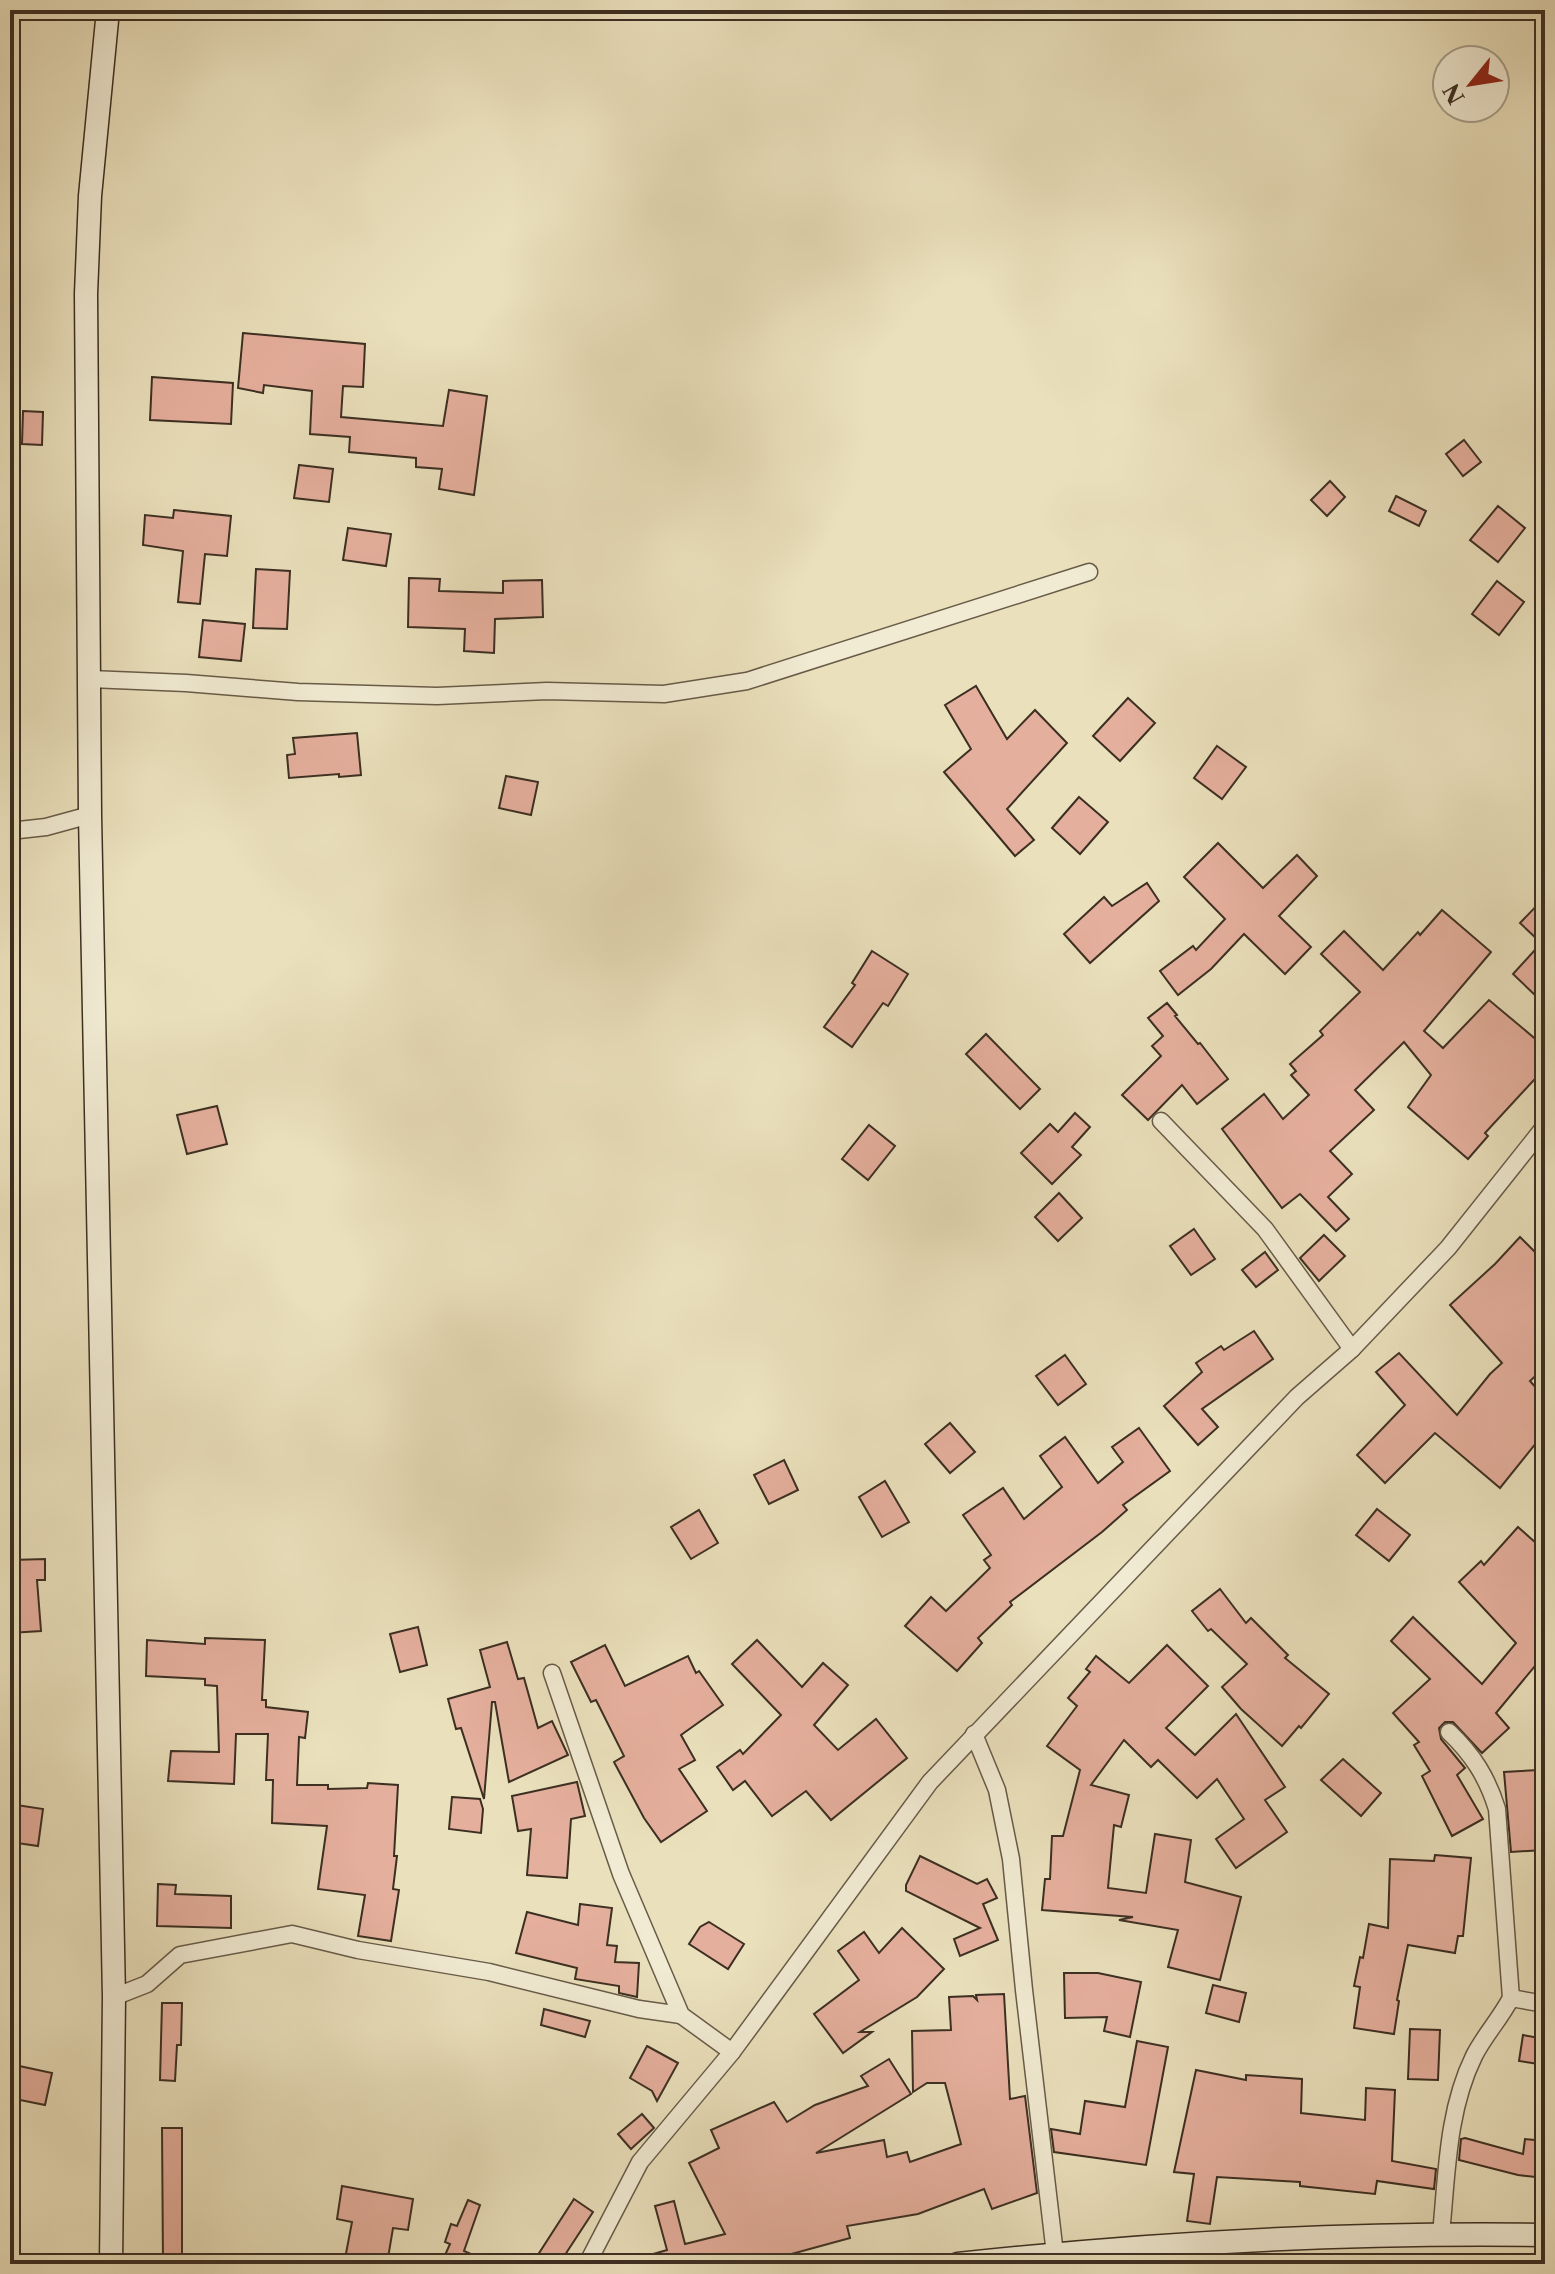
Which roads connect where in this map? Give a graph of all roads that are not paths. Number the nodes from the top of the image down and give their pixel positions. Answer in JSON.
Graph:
{"nodes":[{"id":1,"x":108,"y":10,"type":"edge"},
{"id":2,"x":1089,"y":572,"type":"dead end"},
{"id":3,"x":90,"y":679,"type":"junction"},
{"id":4,"x":90,"y":815,"type":"junction"},
{"id":5,"x":10,"y":831,"type":"edge"},
{"id":6,"x":1161,"y":1121,"type":"dead end"},
{"id":7,"x":1545,"y":1126,"type":"edge"},
{"id":8,"x":1352,"y":1349,"type":"junction"},
{"id":9,"x":552,"y":1673,"type":"dead end"},
{"id":10,"x":1449,"y":1732,"type":"dead end"},
{"id":11,"x":974,"y":1734,"type":"junction"},
{"id":12,"x":114,"y":1997,"type":"junction"},
{"id":13,"x":1511,"y":1998,"type":"junction"},
{"id":14,"x":1545,"y":2004,"type":"edge"},
{"id":15,"x":681,"y":2015,"type":"junction"},
{"id":16,"x":732,"y":2052,"type":"junction"},
{"id":17,"x":1441,"y":2234,"type":"junction"},
{"id":18,"x":1545,"y":2235,"type":"edge"},
{"id":19,"x":1055,"y":2254,"type":"junction"},
{"id":20,"x":111,"y":2264,"type":"edge"},
{"id":21,"x":587,"y":2264,"type":"edge"},
{"id":22,"x":958,"y":2264,"type":"edge"}],
"edges":[{"from":1,"to":3,"type":"main road"},
{"from":2,"to":3,"type":"street"},
{"from":3,"to":4,"type":"main road"},
{"from":4,"to":5,"type":"street"},
{"from":4,"to":12,"type":"main road"},
{"from":6,"to":8,"type":"street"},
{"from":7,"to":8,"type":"street"},
{"from":8,"to":11,"type":"street"},
{"from":9,"to":15,"type":"street"},
{"from":10,"to":13,"type":"street"},
{"from":11,"to":16,"type":"street"},
{"from":11,"to":19,"type":"street"},
{"from":12,"to":15,"type":"street"},
{"from":12,"to":20,"type":"main road"},
{"from":13,"to":14,"type":"street"},
{"from":13,"to":17,"type":"street"},
{"from":15,"to":16,"type":"street"},
{"from":16,"to":21,"type":"street"},
{"from":17,"to":18,"type":"main road"},
{"from":17,"to":19,"type":"main road"},
{"from":19,"to":22,"type":"main road"}]}
